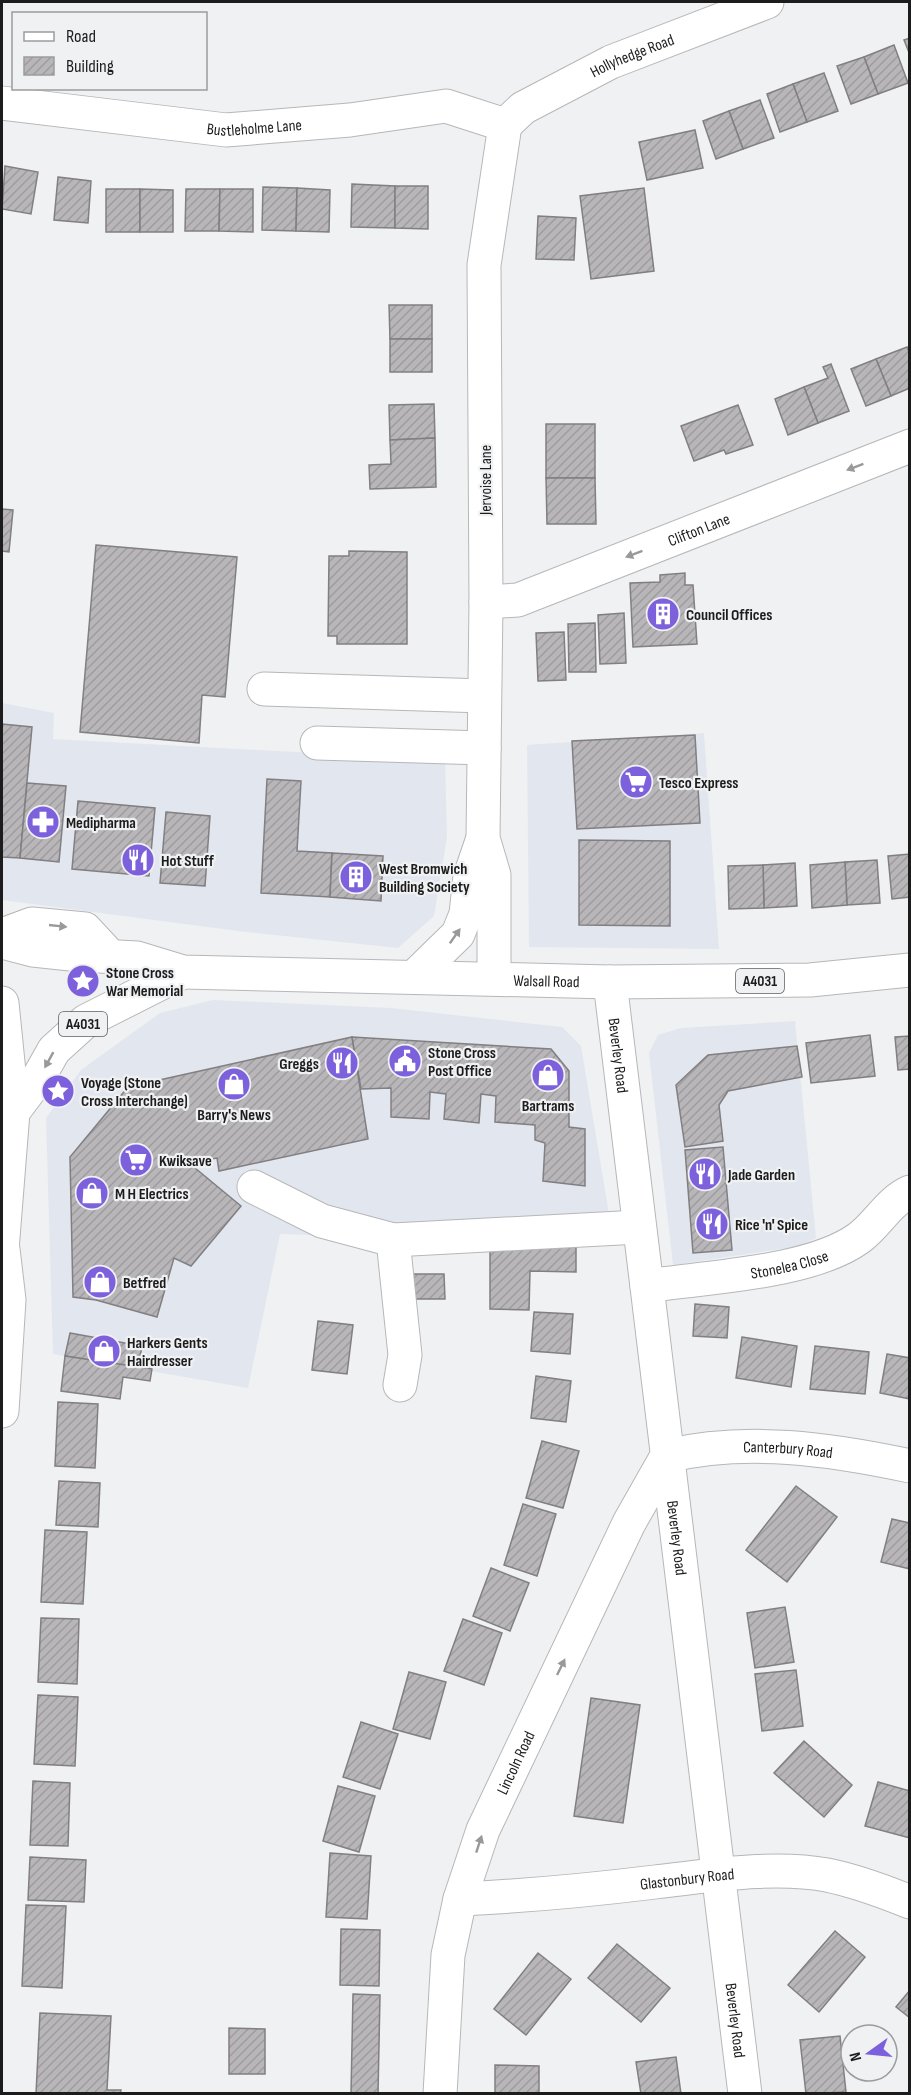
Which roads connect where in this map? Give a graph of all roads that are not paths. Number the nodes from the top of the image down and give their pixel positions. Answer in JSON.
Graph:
{"nodes":[{"id":1,"x":766,"y":2,"type":"edge"},
{"id":2,"x":2,"y":103,"type":"edge"},
{"id":3,"x":505,"y":124,"type":"junction"},
{"id":4,"x":909,"y":446,"type":"edge"},
{"id":5,"x":486,"y":602,"type":"junction"},
{"id":6,"x":264,"y":689,"type":"dead end"},
{"id":7,"x":484,"y":696,"type":"junction"},
{"id":8,"x":317,"y":742,"type":"dead end"},
{"id":9,"x":484,"y":748,"type":"junction"},
{"id":10,"x":483,"y":838,"type":"junction"},
{"id":11,"x":2,"y":935,"type":"edge"},
{"id":12,"x":2,"y":942,"type":"edge"},
{"id":13,"x":111,"y":957,"type":"junction"},
{"id":14,"x":909,"y":969,"type":"edge"},
{"id":15,"x":183,"y":972,"type":"junction"},
{"id":16,"x":414,"y":977,"type":"junction"},
{"id":17,"x":494,"y":978,"type":"junction"},
{"id":18,"x":610,"y":982,"type":"junction"},
{"id":19,"x":2,"y":1004,"type":"edge"},
{"id":20,"x":7,"y":1112,"type":"edge"},
{"id":21,"x":254,"y":1187,"type":"dead end"},
{"id":22,"x":909,"y":1192,"type":"edge"},
{"id":23,"x":639,"y":1227,"type":"junction"},
{"id":24,"x":393,"y":1240,"type":"junction"},
{"id":25,"x":2,"y":1249,"type":"edge"},
{"id":26,"x":647,"y":1286,"type":"junction"},
{"id":27,"x":400,"y":1385,"type":"dead end"},
{"id":28,"x":2,"y":1411,"type":"edge"},
{"id":29,"x":667,"y":1456,"type":"junction"},
{"id":30,"x":909,"y":1466,"type":"edge"},
{"id":31,"x":718,"y":1875,"type":"junction"},
{"id":32,"x":460,"y":1899,"type":"junction"},
{"id":33,"x":909,"y":1902,"type":"edge"},
{"id":34,"x":440,"y":2094,"type":"edge"},
{"id":35,"x":745,"y":2094,"type":"edge"}],
"edges":[{"from":1,"to":3,"type":"street","name":"Hollyhedge Road"},
{"from":2,"to":3,"type":"street","name":"Bustleholme Lane"},
{"from":3,"to":5,"type":"street","name":"Jervoise Lane"},
{"from":4,"to":5,"type":"street","name":"Clifton Lane","one_way":true},
{"from":5,"to":7,"type":"street","name":"Jervoise Lane"},
{"from":6,"to":7,"type":"street"},
{"from":7,"to":9,"type":"street","name":"Jervoise Lane"},
{"from":8,"to":9,"type":"street"},
{"from":9,"to":10,"type":"street","name":"Jervoise Lane"},
{"from":16,"to":10,"type":"street","name":"Jervoise Lane","one_way":true},
{"from":10,"to":17,"type":"street","name":"Jervoise Lane"},
{"from":11,"to":13,"type":"street","one_way":true},
{"from":12,"to":13,"type":"street","name":"Walsall Road","number":"A4031"},
{"from":13,"to":15,"type":"street","name":"Walsall Road","number":"A4031"},
{"from":14,"to":18,"type":"street","name":"Walsall Road","number":"A4031"},
{"from":15,"to":16,"type":"street","name":"Walsall Road","number":"A4031"},
{"from":15,"to":20,"type":"street","name":"Walsall Road","number":"A4031","one_way":true},
{"from":16,"to":17,"type":"street","name":"Walsall Road","number":"A4031"},
{"from":17,"to":18,"type":"street","name":"Walsall Road","number":"A4031"},
{"from":18,"to":23,"type":"street","name":"Beverley Road"},
{"from":19,"to":20,"type":"street"},
{"from":20,"to":25,"type":"street"},
{"from":21,"to":24,"type":"street"},
{"from":22,"to":26,"type":"street","name":"Stonelea Close"},
{"from":23,"to":24,"type":"street"},
{"from":23,"to":26,"type":"street","name":"Beverley Road"},
{"from":24,"to":27,"type":"street"},
{"from":25,"to":28,"type":"street"},
{"from":26,"to":29,"type":"street","name":"Beverley Road"},
{"from":29,"to":30,"type":"street","name":"Canterbury Road"},
{"from":29,"to":31,"type":"street","name":"Beverley Road"},
{"from":32,"to":29,"type":"street","name":"Lincoln Road","one_way":true},
{"from":31,"to":32,"type":"street","name":"Glastonbury Road"},
{"from":31,"to":33,"type":"street","name":"Glastonbury Road"},
{"from":31,"to":35,"type":"street","name":"Beverley Road"},
{"from":32,"to":34,"type":"street","name":"Lincoln Road"}]}
